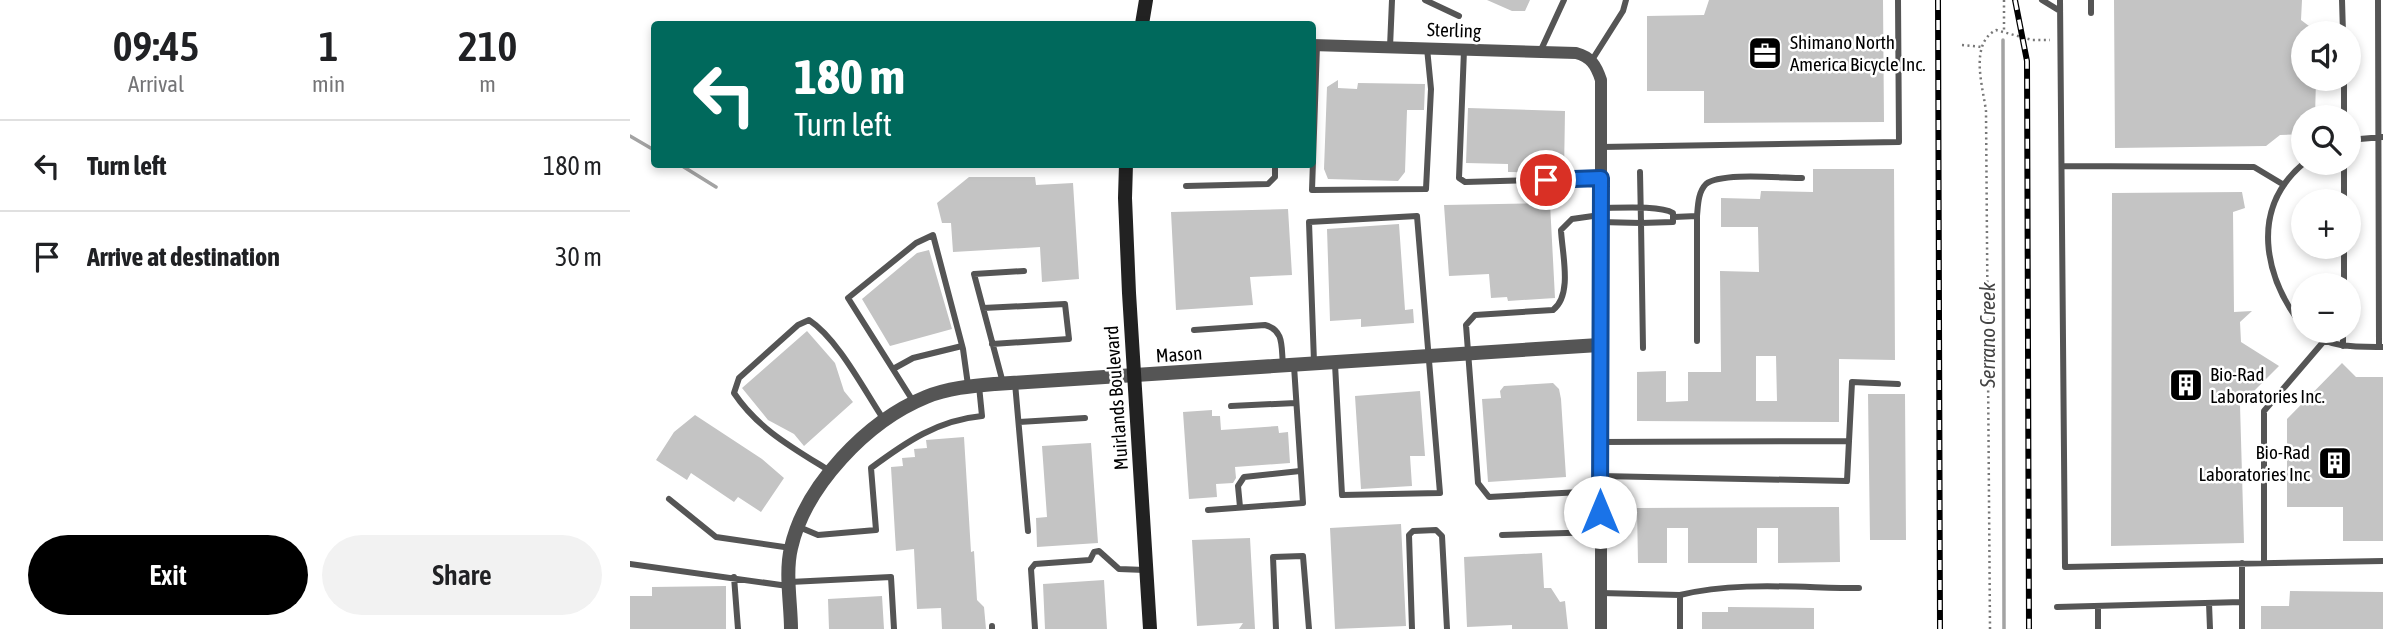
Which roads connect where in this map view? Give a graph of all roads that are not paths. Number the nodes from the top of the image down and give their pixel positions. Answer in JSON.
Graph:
{"nodes":[{"id":1,"x":1146,"y":0,"type":"edge"},
{"id":2,"x":1392,"y":0,"type":"edge"},
{"id":3,"x":1424,"y":0,"type":"edge"},
{"id":4,"x":1564,"y":0,"type":"edge"},
{"id":5,"x":1626,"y":0,"type":"edge"},
{"id":6,"x":1898,"y":0,"type":"edge"},
{"id":7,"x":2042,"y":0,"type":"edge"},
{"id":8,"x":2060,"y":0,"type":"edge"},
{"id":9,"x":2091,"y":0,"type":"edge"},
{"id":10,"x":2342,"y":0,"type":"edge"},
{"id":11,"x":2378,"y":0,"type":"edge"},
{"id":12,"x":2060,"y":11,"type":"junction"},
{"id":13,"x":2091,"y":13,"type":"dead end"},
{"id":14,"x":1459,"y":16,"type":"dead end"},
{"id":15,"x":1142,"y":21,"type":"edge"},
{"id":16,"x":2343,"y":21,"type":"edge"},
{"id":17,"x":1316,"y":45,"type":"edge"},
{"id":18,"x":1390,"y":47,"type":"junction"},
{"id":19,"x":1427,"y":48,"type":"junction"},
{"id":20,"x":1464,"y":50,"type":"junction"},
{"id":21,"x":1540,"y":52,"type":"junction"},
{"id":22,"x":1592,"y":60,"type":"junction"},
{"id":23,"x":2381,"y":137,"type":"edge"},
{"id":24,"x":2361,"y":139,"type":"edge"},
{"id":25,"x":1601,"y":146,"type":"junction"},
{"id":26,"x":2062,"y":166,"type":"junction"},
{"id":27,"x":1126,"y":168,"type":"edge"},
{"id":28,"x":1275,"y":168,"type":"edge"},
{"id":29,"x":1312,"y":168,"type":"edge"},
{"id":30,"x":1640,"y":172,"type":"dead end"},
{"id":31,"x":2293,"y":175,"type":"edge"},
{"id":32,"x":1601,"y":178,"type":"junction"},
{"id":33,"x":1802,"y":178,"type":"dead end"},
{"id":34,"x":2284,"y":185,"type":"junction"},
{"id":35,"x":1186,"y":186,"type":"dead end"},
{"id":36,"x":1641,"y":209,"type":"junction"},
{"id":37,"x":1600,"y":215,"type":"junction"},
{"id":38,"x":1697,"y":216,"type":"junction"},
{"id":39,"x":1674,"y":217,"type":"junction"},
{"id":40,"x":1642,"y":223,"type":"junction"},
{"id":41,"x":1024,"y":271,"type":"dead end"},
{"id":42,"x":983,"y":308,"type":"junction"},
{"id":43,"x":2291,"y":312,"type":"edge"},
{"id":44,"x":1195,"y":330,"type":"dead end"},
{"id":45,"x":1697,"y":341,"type":"dead end"},
{"id":46,"x":2322,"y":343,"type":"edge"},
{"id":47,"x":2332,"y":343,"type":"edge"},
{"id":48,"x":992,"y":344,"type":"junction"},
{"id":49,"x":1600,"y":345,"type":"junction"},
{"id":50,"x":962,"y":346,"type":"junction"},
{"id":51,"x":2343,"y":346,"type":"joint"},
{"id":52,"x":2381,"y":347,"type":"edge"},
{"id":53,"x":1643,"y":348,"type":"dead end"},
{"id":54,"x":1470,"y":354,"type":"junction"},
{"id":55,"x":1429,"y":357,"type":"junction"},
{"id":56,"x":1335,"y":363,"type":"junction"},
{"id":57,"x":1314,"y":364,"type":"junction"},
{"id":58,"x":1289,"y":366,"type":"junction"},
{"id":59,"x":892,"y":369,"type":"junction"},
{"id":60,"x":1133,"y":376,"type":"junction"},
{"id":61,"x":1009,"y":383,"type":"junction"},
{"id":62,"x":1898,"y":384,"type":"dead end"},
{"id":63,"x":974,"y":386,"type":"junction"},
{"id":64,"x":1296,"y":403,"type":"junction"},
{"id":65,"x":914,"y":404,"type":"junction"},
{"id":66,"x":1231,"y":406,"type":"dead end"},
{"id":67,"x":1085,"y":418,"type":"dead end"},
{"id":68,"x":885,"y":422,"type":"junction"},
{"id":69,"x":1018,"y":422,"type":"junction"},
{"id":70,"x":1849,"y":441,"type":"junction"},
{"id":71,"x":1600,"y":442,"type":"junction"},
{"id":72,"x":830,"y":471,"type":"junction"},
{"id":73,"x":1300,"y":471,"type":"junction"},
{"id":74,"x":1600,"y":476,"type":"junction"},
{"id":75,"x":1600,"y":491,"type":"junction"},
{"id":76,"x":669,"y":499,"type":"dead end"},
{"id":77,"x":1240,"y":507,"type":"junction"},
{"id":78,"x":1209,"y":510,"type":"dead end"},
{"id":79,"x":798,"y":526,"type":"junction"},
{"id":80,"x":1027,"y":531,"type":"dead end"},
{"id":81,"x":1601,"y":532,"type":"junction"},
{"id":82,"x":1503,"y":535,"type":"dead end"},
{"id":83,"x":791,"y":548,"type":"junction"},
{"id":84,"x":2383,"y":561,"type":"edge"},
{"id":85,"x":2242,"y":563,"type":"junction"},
{"id":86,"x":2264,"y":563,"type":"junction"},
{"id":87,"x":630,"y":565,"type":"edge"},
{"id":88,"x":1147,"y":570,"type":"junction"},
{"id":89,"x":734,"y":577,"type":"junction"},
{"id":90,"x":790,"y":584,"type":"junction"},
{"id":91,"x":1859,"y":589,"type":"dead end"},
{"id":92,"x":1601,"y":593,"type":"junction"},
{"id":93,"x":1680,"y":595,"type":"junction"},
{"id":94,"x":2208,"y":603,"type":"junction"},
{"id":95,"x":2242,"y":603,"type":"junction"},
{"id":96,"x":2098,"y":606,"type":"junction"},
{"id":97,"x":2057,"y":607,"type":"dead end"},
{"id":98,"x":738,"y":629,"type":"edge"},
{"id":99,"x":792,"y":629,"type":"edge"},
{"id":100,"x":894,"y":629,"type":"edge"},
{"id":101,"x":1035,"y":629,"type":"edge"},
{"id":102,"x":1150,"y":629,"type":"edge"},
{"id":103,"x":1276,"y":629,"type":"edge"},
{"id":104,"x":1309,"y":629,"type":"edge"},
{"id":105,"x":1412,"y":629,"type":"edge"},
{"id":106,"x":1447,"y":629,"type":"edge"},
{"id":107,"x":1601,"y":629,"type":"edge"},
{"id":108,"x":1680,"y":629,"type":"edge"},
{"id":109,"x":2098,"y":629,"type":"edge"},
{"id":110,"x":2210,"y":629,"type":"edge"},
{"id":111,"x":2242,"y":629,"type":"edge"}],
"edges":[{"from":1,"to":15,"type":"main road"},
{"from":2,"to":18,"type":"lane"},
{"from":3,"to":14,"type":"lane"},
{"from":4,"to":21,"type":"lane"},
{"from":5,"to":22,"type":"lane"},
{"from":6,"to":25,"type":"lane"},
{"from":7,"to":12,"type":"lane"},
{"from":8,"to":12,"type":"lane"},
{"from":9,"to":13,"type":"lane"},
{"from":10,"to":16,"type":"lane"},
{"from":11,"to":23,"type":"lane"},
{"from":12,"to":26,"type":"lane"},
{"from":17,"to":18,"type":"street","name":"Sterling"},
{"from":18,"to":19,"type":"street","name":"Sterling"},
{"from":19,"to":20,"type":"street","name":"Sterling"},
{"from":19,"to":29,"type":"lane"},
{"from":20,"to":21,"type":"street","name":"Sterling"},
{"from":20,"to":32,"type":"lane"},
{"from":21,"to":22,"type":"street","name":"Sterling"},
{"from":22,"to":25,"type":"street"},
{"from":23,"to":24,"type":"lane"},
{"from":23,"to":52,"type":"lane"},
{"from":25,"to":32,"type":"street"},
{"from":26,"to":34,"type":"lane"},
{"from":26,"to":85,"type":"lane"},
{"from":27,"to":60,"type":"main road","name":"Muirlands Boulevard"},
{"from":28,"to":35,"type":"lane"},
{"from":30,"to":36,"type":"lane"},
{"from":31,"to":34,"type":"lane"},
{"from":32,"to":37,"type":"street"},
{"from":33,"to":38,"type":"lane"},
{"from":34,"to":43,"type":"lane"},
{"from":36,"to":37,"type":"lane"},
{"from":36,"to":39,"type":"lane"},
{"from":36,"to":40,"type":"lane"},
{"from":37,"to":40,"type":"lane"},
{"from":37,"to":49,"type":"street"},
{"from":37,"to":54,"type":"lane"},
{"from":38,"to":39,"type":"lane"},
{"from":38,"to":45,"type":"lane"},
{"from":39,"to":40,"type":"lane"},
{"from":40,"to":53,"type":"lane"},
{"from":41,"to":42,"type":"lane"},
{"from":42,"to":48,"type":"lane"},
{"from":42,"to":48,"type":"lane"},
{"from":44,"to":58,"type":"lane"},
{"from":46,"to":86,"type":"lane"},
{"from":47,"to":51,"type":"lane"},
{"from":48,"to":61,"type":"lane"},
{"from":49,"to":54,"type":"street","name":"Mason"},
{"from":49,"to":71,"type":"street"},
{"from":50,"to":59,"type":"lane"},
{"from":50,"to":59,"type":"lane"},
{"from":50,"to":63,"type":"lane"},
{"from":51,"to":52,"type":"lane"},
{"from":54,"to":55,"type":"street","name":"Mason"},
{"from":54,"to":75,"type":"lane"},
{"from":55,"to":56,"type":"street","name":"Mason"},
{"from":55,"to":56,"type":"lane"},
{"from":55,"to":57,"type":"lane"},
{"from":56,"to":57,"type":"street","name":"Mason"},
{"from":57,"to":58,"type":"street","name":"Mason"},
{"from":58,"to":60,"type":"street","name":"Mason"},
{"from":58,"to":64,"type":"lane"},
{"from":59,"to":65,"type":"lane"},
{"from":60,"to":61,"type":"street","name":"Mason"},
{"from":60,"to":88,"type":"main road","name":"Muirlands Boulevard"},
{"from":61,"to":63,"type":"street","name":"Mason"},
{"from":61,"to":69,"type":"lane"},
{"from":62,"to":70,"type":"lane"},
{"from":63,"to":65,"type":"street","name":"Mason"},
{"from":63,"to":79,"type":"lane"},
{"from":64,"to":66,"type":"lane"},
{"from":64,"to":73,"type":"lane"},
{"from":65,"to":68,"type":"street","name":"Mason"},
{"from":67,"to":69,"type":"lane"},
{"from":68,"to":72,"type":"street","name":"Mason"},
{"from":68,"to":72,"type":"lane"},
{"from":69,"to":80,"type":"lane"},
{"from":70,"to":71,"type":"lane"},
{"from":70,"to":74,"type":"lane"},
{"from":71,"to":74,"type":"street"},
{"from":72,"to":79,"type":"street","name":"Mason"},
{"from":73,"to":77,"type":"lane"},
{"from":73,"to":77,"type":"lane"},
{"from":74,"to":75,"type":"street"},
{"from":75,"to":81,"type":"street"},
{"from":76,"to":83,"type":"lane"},
{"from":77,"to":78,"type":"lane"},
{"from":79,"to":83,"type":"street","name":"Mason"},
{"from":81,"to":82,"type":"lane"},
{"from":81,"to":92,"type":"street"},
{"from":83,"to":90,"type":"street","name":"Mason"},
{"from":84,"to":86,"type":"lane"},
{"from":85,"to":86,"type":"lane"},
{"from":85,"to":95,"type":"lane"},
{"from":87,"to":89,"type":"lane"},
{"from":88,"to":101,"type":"lane"},
{"from":88,"to":102,"type":"main road","name":"Muirlands Boulevard"},
{"from":89,"to":90,"type":"lane"},
{"from":89,"to":98,"type":"lane"},
{"from":90,"to":99,"type":"street","name":"Mason"},
{"from":90,"to":100,"type":"lane"},
{"from":91,"to":93,"type":"lane"},
{"from":92,"to":93,"type":"lane"},
{"from":92,"to":107,"type":"street"},
{"from":93,"to":108,"type":"lane"},
{"from":94,"to":95,"type":"lane"},
{"from":94,"to":96,"type":"lane"},
{"from":94,"to":110,"type":"lane"},
{"from":95,"to":111,"type":"lane"},
{"from":96,"to":97,"type":"lane"},
{"from":96,"to":109,"type":"lane"},
{"from":103,"to":104,"type":"lane"},
{"from":105,"to":106,"type":"lane"}]}
